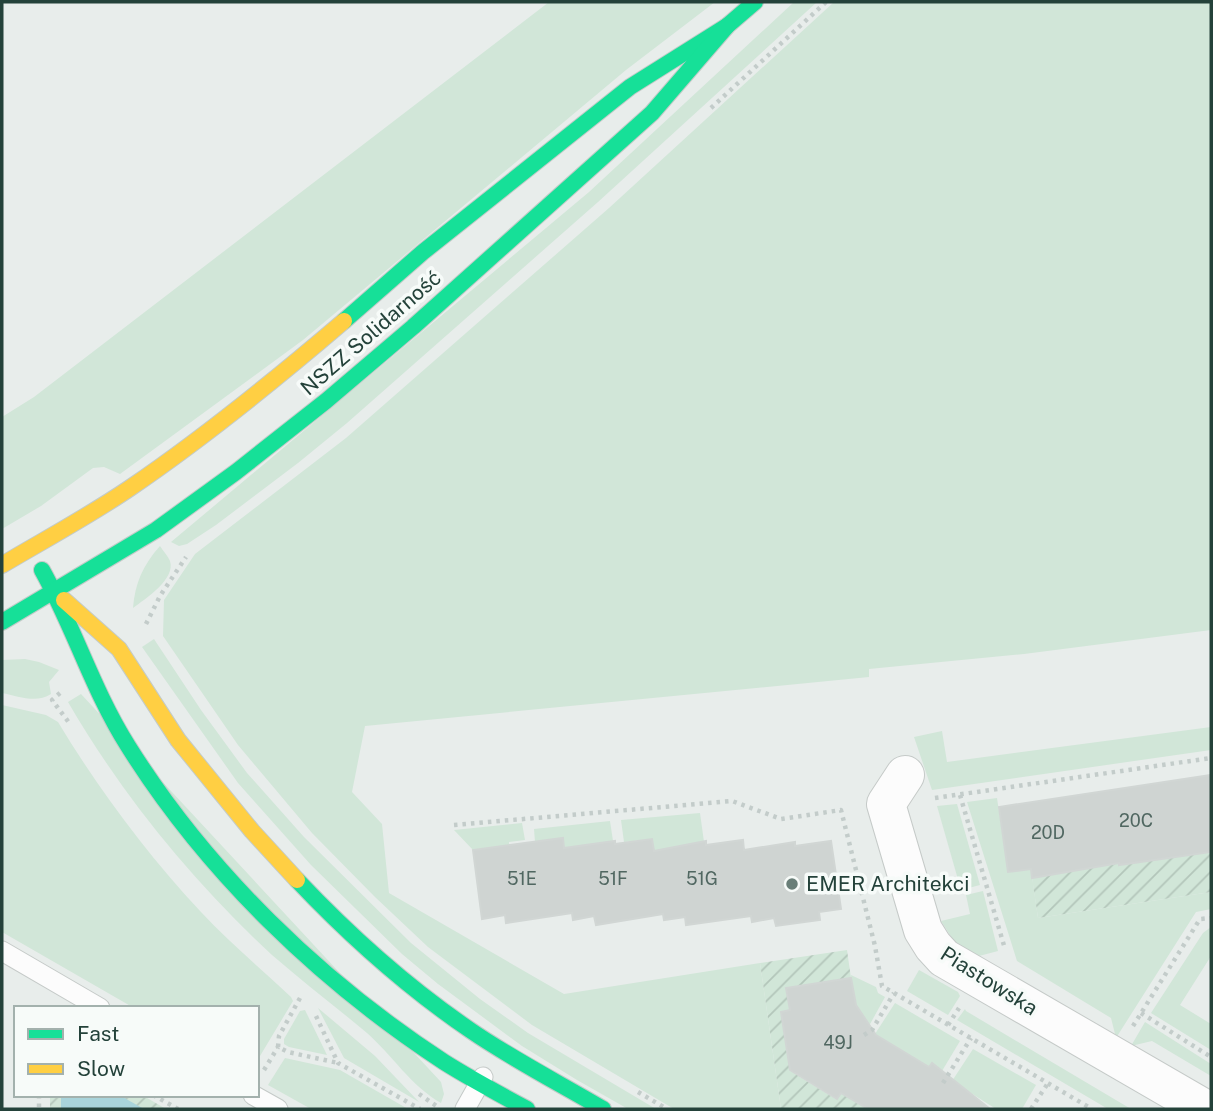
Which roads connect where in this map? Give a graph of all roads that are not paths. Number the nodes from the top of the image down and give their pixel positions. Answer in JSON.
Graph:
{"nodes":[{"id":1,"x":755,"y":2,"type":"edge"},
{"id":2,"x":727,"y":26,"type":"junction"},
{"id":3,"x":30,"y":550,"type":"junction"},
{"id":4,"x":2,"y":565,"type":"edge"},
{"id":5,"x":55,"y":591,"type":"junction"},
{"id":6,"x":2,"y":622,"type":"edge"},
{"id":7,"x":905,"y":775,"type":"dead end"},
{"id":8,"x":2,"y":951,"type":"edge"},
{"id":9,"x":97,"y":1006,"type":"edge"},
{"id":10,"x":500,"y":1048,"type":"junction"},
{"id":11,"x":480,"y":1082,"type":"junction"},
{"id":12,"x":257,"y":1097,"type":"edge"},
{"id":13,"x":278,"y":1109,"type":"edge"},
{"id":14,"x":465,"y":1109,"type":"edge"},
{"id":15,"x":527,"y":1109,"type":"edge"},
{"id":16,"x":603,"y":1109,"type":"edge"},
{"id":17,"x":1205,"y":1109,"type":"edge"}],
"edges":[{"from":1,"to":2,"type":"main road","name":"NSZZ Solidarność"},
{"from":2,"to":3,"type":"main road","name":"NSZZ Solidarność"},
{"from":2,"to":5,"type":"main road","name":"NSZZ Solidarność"},
{"from":3,"to":4,"type":"main road","name":"NSZZ Solidarność"},
{"from":3,"to":5,"type":"main road"},
{"from":5,"to":6,"type":"main road","name":"NSZZ Solidarność"},
{"from":5,"to":10,"type":"main road"},
{"from":5,"to":11,"type":"main road"},
{"from":7,"to":17,"type":"street","name":"Piastowska"},
{"from":8,"to":9,"type":"lane"},
{"from":10,"to":11,"type":"lane"},
{"from":10,"to":16,"type":"main road"},
{"from":11,"to":14,"type":"lane"},
{"from":11,"to":15,"type":"main road"},
{"from":12,"to":13,"type":"lane"}]}
